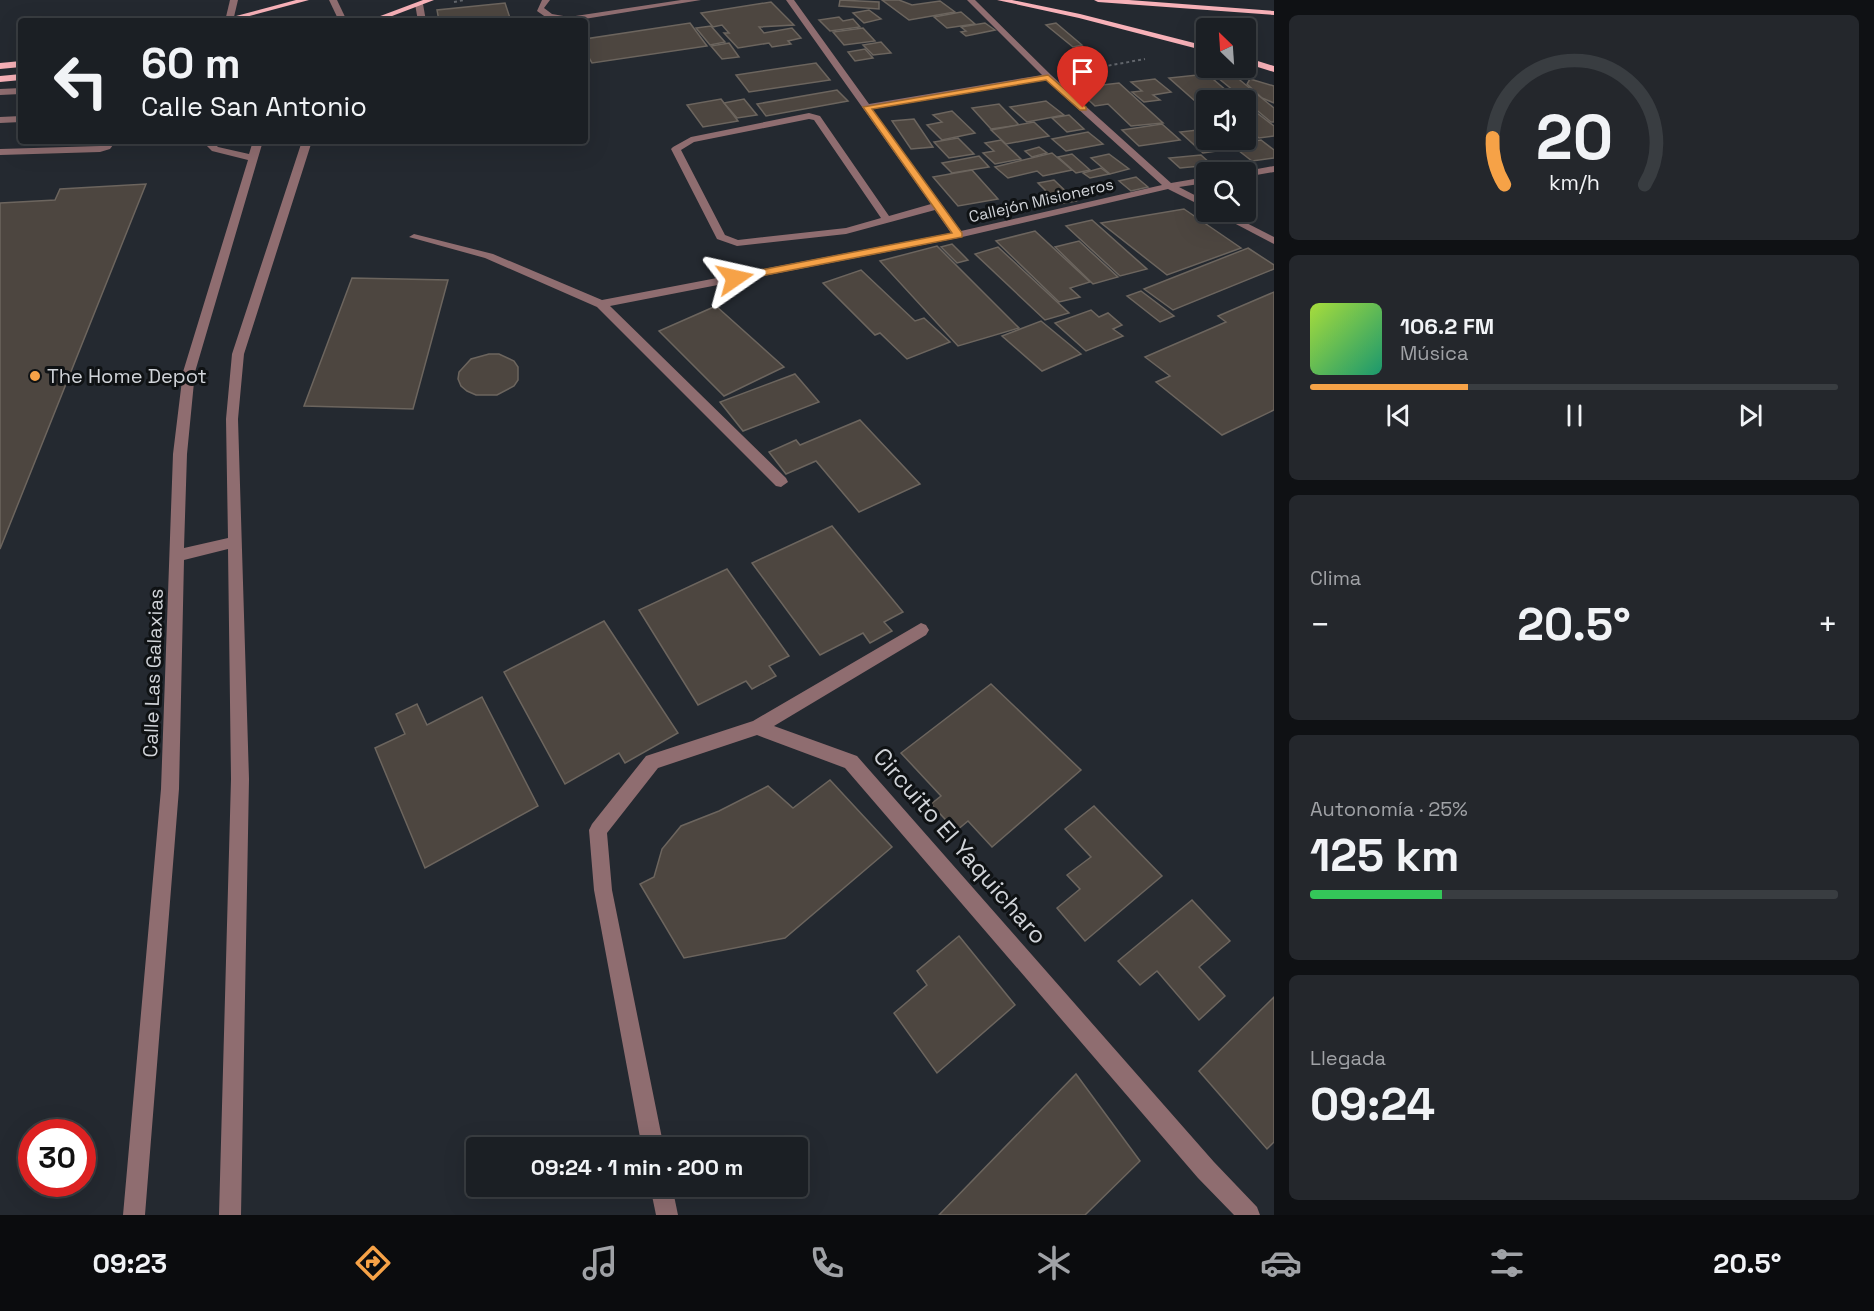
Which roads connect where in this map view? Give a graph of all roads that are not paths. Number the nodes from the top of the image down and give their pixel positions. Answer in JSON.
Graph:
{"nodes":[{"id":1,"x":234,"y":0,"type":"edge"},
{"id":2,"x":305,"y":0,"type":"edge"},
{"id":3,"x":333,"y":0,"type":"edge"},
{"id":4,"x":430,"y":0,"type":"edge"},
{"id":5,"x":546,"y":0,"type":"edge"},
{"id":6,"x":647,"y":0,"type":"edge"},
{"id":7,"x":697,"y":0,"type":"edge"},
{"id":8,"x":790,"y":0,"type":"edge"},
{"id":9,"x":1001,"y":0,"type":"edge"},
{"id":10,"x":1098,"y":0,"type":"edge"},
{"id":11,"x":972,"y":1,"type":"edge"},
{"id":12,"x":680,"y":3,"type":"junction"},
{"id":13,"x":419,"y":4,"type":"junction"},
{"id":14,"x":1274,"y":13,"type":"edge"},
{"id":15,"x":227,"y":18,"type":"edge"},
{"id":16,"x":234,"y":18,"type":"edge"},
{"id":17,"x":342,"y":18,"type":"edge"},
{"id":18,"x":379,"y":18,"type":"edge"},
{"id":19,"x":421,"y":18,"type":"edge"},
{"id":20,"x":563,"y":18,"type":"edge"},
{"id":21,"x":576,"y":18,"type":"edge"},
{"id":22,"x":1196,"y":46,"type":"edge"},
{"id":23,"x":1256,"y":63,"type":"edge"},
{"id":24,"x":18,"y":64,"type":"edge"},
{"id":25,"x":0,"y":66,"type":"edge"},
{"id":26,"x":1274,"y":69,"type":"edge"},
{"id":27,"x":18,"y":77,"type":"edge"},
{"id":28,"x":1048,"y":77,"type":"junction"},
{"id":29,"x":0,"y":79,"type":"edge"},
{"id":30,"x":18,"y":91,"type":"edge"},
{"id":31,"x":0,"y":92,"type":"edge"},
{"id":32,"x":867,"y":107,"type":"junction"},
{"id":33,"x":18,"y":119,"type":"edge"},
{"id":34,"x":0,"y":120,"type":"edge"},
{"id":35,"x":109,"y":144,"type":"edge"},
{"id":36,"x":210,"y":144,"type":"edge"},
{"id":37,"x":257,"y":144,"type":"edge"},
{"id":38,"x":306,"y":144,"type":"edge"},
{"id":39,"x":0,"y":152,"type":"edge"},
{"id":40,"x":252,"y":158,"type":"junction"},
{"id":41,"x":1274,"y":169,"type":"edge"},
{"id":42,"x":1256,"y":172,"type":"edge"},
{"id":43,"x":1196,"y":182,"type":"edge"},
{"id":44,"x":1169,"y":186,"type":"junction"},
{"id":45,"x":1196,"y":200,"type":"edge"},
{"id":46,"x":936,"y":207,"type":"junction"},
{"id":47,"x":887,"y":220,"type":"junction"},
{"id":48,"x":1237,"y":222,"type":"edge"},
{"id":49,"x":958,"y":235,"type":"junction"},
{"id":50,"x":414,"y":237,"type":"dead end"},
{"id":51,"x":1274,"y":241,"type":"edge"},
{"id":52,"x":601,"y":304,"type":"junction"},
{"id":53,"x":781,"y":482,"type":"dead end"},
{"id":54,"x":235,"y":542,"type":"junction"},
{"id":55,"x":178,"y":555,"type":"junction"},
{"id":56,"x":921,"y":630,"type":"dead end"},
{"id":57,"x":757,"y":727,"type":"junction"},
{"id":58,"x":651,"y":1137,"type":"edge"},
{"id":59,"x":663,"y":1197,"type":"edge"},
{"id":60,"x":134,"y":1215,"type":"edge"},
{"id":61,"x":230,"y":1215,"type":"edge"},
{"id":62,"x":667,"y":1215,"type":"edge"},
{"id":63,"x":1249,"y":1215,"type":"edge"}],
"edges":[{"from":1,"to":15,"type":"street"},
{"from":2,"to":16,"type":"main road"},
{"from":3,"to":17,"type":"street"},
{"from":4,"to":13,"type":"main road"},
{"from":5,"to":20,"type":"street"},
{"from":6,"to":12,"type":"street"},
{"from":7,"to":12,"type":"street"},
{"from":8,"to":32,"type":"street"},
{"from":9,"to":22,"type":"main road"},
{"from":10,"to":14,"type":"main road"},
{"from":11,"to":28,"type":"street"},
{"from":12,"to":21,"type":"street"},
{"from":13,"to":18,"type":"main road"},
{"from":13,"to":19,"type":"street"},
{"from":23,"to":26,"type":"main road"},
{"from":24,"to":25,"type":"main road"},
{"from":27,"to":29,"type":"main road"},
{"from":28,"to":32,"type":"street"},
{"from":28,"to":44,"type":"street"},
{"from":30,"to":31,"type":"street"},
{"from":32,"to":46,"type":"street"},
{"from":33,"to":34,"type":"street"},
{"from":35,"to":39,"type":"street"},
{"from":36,"to":40,"type":"street"},
{"from":37,"to":40,"type":"street","name":"Calle Las Galaxias"},
{"from":38,"to":54,"type":"street"},
{"from":40,"to":55,"type":"street","name":"Calle Las Galaxias"},
{"from":41,"to":42,"type":"street"},
{"from":43,"to":44,"type":"street","name":"Callejón Misioneros"},
{"from":44,"to":45,"type":"street"},
{"from":44,"to":49,"type":"street","name":"Callejón Misioneros"},
{"from":46,"to":47,"type":"street"},
{"from":46,"to":49,"type":"street"},
{"from":47,"to":47,"type":"street"},
{"from":48,"to":51,"type":"street"},
{"from":49,"to":52,"type":"street","name":"Callejón Misioneros"},
{"from":50,"to":52,"type":"street"},
{"from":52,"to":53,"type":"street"},
{"from":54,"to":55,"type":"street"},
{"from":54,"to":61,"type":"street"},
{"from":55,"to":60,"type":"street","name":"Calle Las Galaxias"},
{"from":56,"to":57,"type":"street"},
{"from":57,"to":58,"type":"street"},
{"from":57,"to":63,"type":"street","name":"Circuito El Yaquicharo"},
{"from":59,"to":62,"type":"street"}]}
